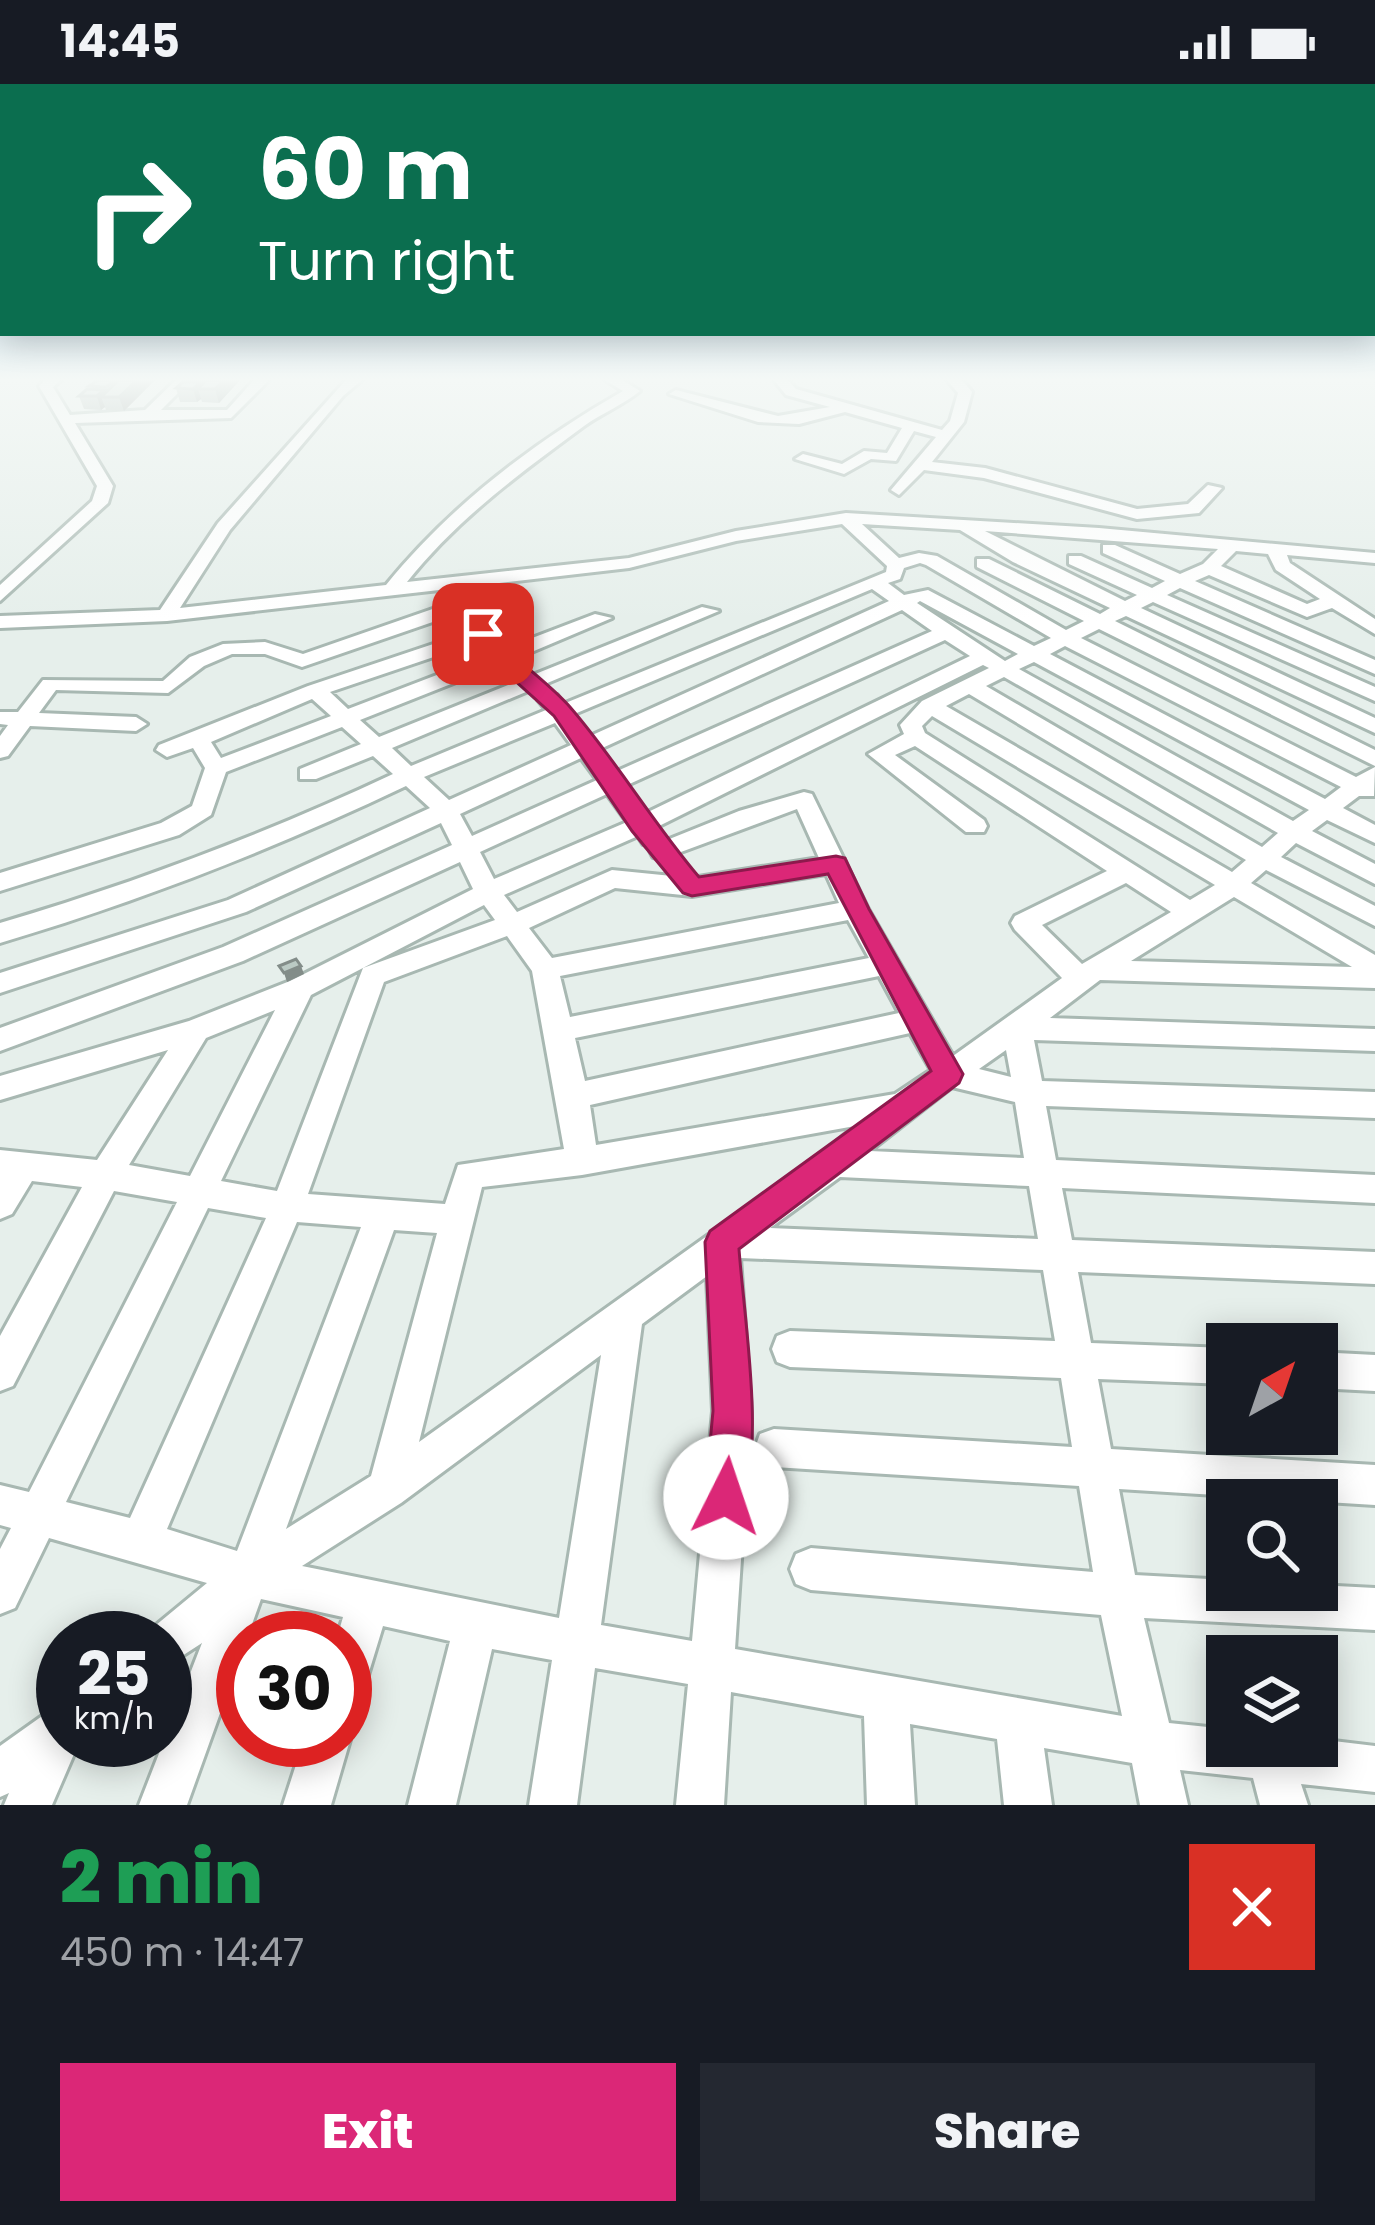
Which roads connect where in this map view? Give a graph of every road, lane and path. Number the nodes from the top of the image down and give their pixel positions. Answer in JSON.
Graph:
{"nodes":[{"id":1,"x":90,"y":460,"type":"edge"},
{"id":2,"x":280,"y":460,"type":"edge"},
{"id":3,"x":530,"y":460,"type":"edge"},
{"id":4,"x":811,"y":460,"type":"edge"},
{"id":5,"x":859,"y":460,"type":"edge"},
{"id":6,"x":925,"y":460,"type":"edge"},
{"id":7,"x":921,"y":465,"type":"junction"},
{"id":8,"x":1214,"y":488,"type":"dead end"},
{"id":9,"x":1161,"y":494,"type":"dead end"},
{"id":10,"x":885,"y":514,"type":"junction"},
{"id":11,"x":1137,"y":514,"type":"junction"},
{"id":12,"x":846,"y":518,"type":"junction"},
{"id":13,"x":919,"y":523,"type":"junction"},
{"id":14,"x":963,"y":526,"type":"junction"},
{"id":15,"x":944,"y":544,"type":"dead end"},
{"id":16,"x":1233,"y":544,"type":"junction"},
{"id":17,"x":1275,"y":548,"type":"junction"},
{"id":18,"x":1109,"y":549,"type":"dead end"},
{"id":19,"x":1375,"y":558,"type":"edge"},
{"id":20,"x":1075,"y":560,"type":"dead end"},
{"id":21,"x":983,"y":563,"type":"dead end"},
{"id":22,"x":896,"y":565,"type":"junction"},
{"id":23,"x":1209,"y":568,"type":"junction"},
{"id":24,"x":1180,"y":581,"type":"junction"},
{"id":25,"x":874,"y":582,"type":"junction"},
{"id":26,"x":458,"y":583,"type":"junction"},
{"id":27,"x":1306,"y":585,"type":"junction"},
{"id":28,"x":392,"y":591,"type":"junction"},
{"id":29,"x":1153,"y":594,"type":"junction"},
{"id":30,"x":0,"y":595,"type":"edge"},
{"id":31,"x":1276,"y":598,"type":"junction"},
{"id":32,"x":1330,"y":602,"type":"junction"},
{"id":33,"x":902,"y":603,"type":"junction"},
{"id":34,"x":456,"y":607,"type":"junction"},
{"id":35,"x":1127,"y":609,"type":"junction"},
{"id":36,"x":709,"y":611,"type":"dead end"},
{"id":37,"x":167,"y":615,"type":"junction"},
{"id":38,"x":602,"y":618,"type":"dead end"},
{"id":39,"x":10,"y":622,"type":"edge"},
{"id":40,"x":1097,"y":623,"type":"junction"},
{"id":41,"x":1375,"y":628,"type":"edge"},
{"id":42,"x":946,"y":632,"type":"junction"},
{"id":43,"x":483,"y":634,"type":"junction"},
{"id":44,"x":1065,"y":638,"type":"junction"},
{"id":45,"x":0,"y":646,"type":"edge"},
{"id":46,"x":1037,"y":651,"type":"junction"},
{"id":47,"x":501,"y":658,"type":"junction"},
{"id":48,"x":994,"y":663,"type":"junction"},
{"id":49,"x":1375,"y":668,"type":"edge"},
{"id":50,"x":530,"y":683,"type":"junction"},
{"id":51,"x":970,"y":686,"type":"junction"},
{"id":52,"x":315,"y":691,"type":"junction"},
{"id":53,"x":1375,"y":695,"type":"edge"},
{"id":54,"x":930,"y":706,"type":"junction"},
{"id":55,"x":561,"y":711,"type":"junction"},
{"id":56,"x":25,"y":717,"type":"junction"},
{"id":57,"x":0,"y":718,"type":"edge"},
{"id":58,"x":342,"y":718,"type":"junction"},
{"id":59,"x":136,"y":724,"type":"dead end"},
{"id":60,"x":1375,"y":726,"type":"edge"},
{"id":61,"x":916,"y":736,"type":"junction"},
{"id":62,"x":197,"y":739,"type":"junction"},
{"id":63,"x":374,"y":746,"type":"junction"},
{"id":64,"x":587,"y":749,"type":"junction"},
{"id":65,"x":167,"y":750,"type":"dead end"},
{"id":66,"x":0,"y":751,"type":"edge"},
{"id":67,"x":216,"y":769,"type":"junction"},
{"id":68,"x":308,"y":774,"type":"dead end"},
{"id":69,"x":407,"y":776,"type":"junction"},
{"id":70,"x":1370,"y":779,"type":"edge"},
{"id":71,"x":612,"y":785,"type":"junction"},
{"id":72,"x":1323,"y":809,"type":"junction"},
{"id":73,"x":447,"y":811,"type":"junction"},
{"id":74,"x":641,"y":825,"type":"junction"},
{"id":75,"x":975,"y":826,"type":"dead end"},
{"id":76,"x":1294,"y":832,"type":"junction"},
{"id":77,"x":1375,"y":835,"type":"edge"},
{"id":78,"x":469,"y":849,"type":"junction"},
{"id":79,"x":662,"y":851,"type":"junction"},
{"id":80,"x":1262,"y":858,"type":"junction"},
{"id":81,"x":836,"y":864,"type":"junction"},
{"id":82,"x":1128,"y":871,"type":"junction"},
{"id":83,"x":1375,"y":875,"type":"edge"},
{"id":84,"x":0,"y":882,"type":"edge"},
{"id":85,"x":692,"y":887,"type":"junction"},
{"id":86,"x":1231,"y":887,"type":"junction"},
{"id":87,"x":488,"y":892,"type":"junction"},
{"id":88,"x":855,"y":909,"type":"junction"},
{"id":89,"x":1192,"y":913,"type":"junction"},
{"id":90,"x":1375,"y":917,"type":"edge"},
{"id":91,"x":513,"y":924,"type":"junction"},
{"id":92,"x":0,"y":933,"type":"edge"},
{"id":93,"x":889,"y":964,"type":"junction"},
{"id":94,"x":1375,"y":968,"type":"edge"},
{"id":95,"x":545,"y":969,"type":"junction"},
{"id":96,"x":1087,"y":974,"type":"junction"},
{"id":97,"x":1375,"y":978,"type":"edge"},
{"id":98,"x":0,"y":983,"type":"edge"},
{"id":99,"x":300,"y":988,"type":"junction"},
{"id":100,"x":920,"y":1020,"type":"junction"},
{"id":101,"x":1017,"y":1028,"type":"junction"},
{"id":102,"x":196,"y":1030,"type":"junction"},
{"id":103,"x":559,"y":1030,"type":"junction"},
{"id":104,"x":0,"y":1040,"type":"edge"},
{"id":105,"x":1375,"y":1040,"type":"edge"},
{"id":106,"x":948,"y":1074,"type":"junction"},
{"id":107,"x":0,"y":1088,"type":"edge"},
{"id":108,"x":1028,"y":1093,"type":"junction"},
{"id":109,"x":573,"y":1096,"type":"junction"},
{"id":110,"x":901,"y":1106,"type":"junction"},
{"id":111,"x":1375,"y":1106,"type":"edge"},
{"id":112,"x":582,"y":1161,"type":"junction"},
{"id":113,"x":834,"y":1163,"type":"junction"},
{"id":114,"x":12,"y":1166,"type":"edge"},
{"id":115,"x":105,"y":1175,"type":"junction"},
{"id":116,"x":1041,"y":1176,"type":"junction"},
{"id":117,"x":1375,"y":1189,"type":"edge"},
{"id":118,"x":197,"y":1195,"type":"junction"},
{"id":119,"x":0,"y":1204,"type":"edge"},
{"id":120,"x":287,"y":1207,"type":"junction"},
{"id":121,"x":383,"y":1214,"type":"junction"},
{"id":122,"x":458,"y":1220,"type":"junction"},
{"id":123,"x":722,"y":1242,"type":"junction"},
{"id":124,"x":1055,"y":1256,"type":"junction"},
{"id":125,"x":1375,"y":1268,"type":"edge"},
{"id":126,"x":625,"y":1316,"type":"junction"},
{"id":127,"x":790,"y":1349,"type":"dead end"},
{"id":128,"x":1075,"y":1359,"type":"junction"},
{"id":129,"x":1206,"y":1365,"type":"edge"},
{"id":130,"x":1338,"y":1371,"type":"edge"},
{"id":131,"x":1375,"y":1372,"type":"edge"},
{"id":132,"x":0,"y":1373,"type":"edge"},
{"id":133,"x":774,"y":1448,"type":"dead end"},
{"id":134,"x":1095,"y":1470,"type":"junction"},
{"id":135,"x":1375,"y":1485,"type":"edge"},
{"id":136,"x":387,"y":1489,"type":"junction"},
{"id":137,"x":18,"y":1510,"type":"edge"},
{"id":138,"x":141,"y":1541,"type":"junction"},
{"id":139,"x":811,"y":1570,"type":"dead end"},
{"id":140,"x":249,"y":1576,"type":"junction"},
{"id":141,"x":0,"y":1593,"type":"edge"},
{"id":142,"x":1118,"y":1594,"type":"junction"},
{"id":143,"x":369,"y":1602,"type":"junction"},
{"id":144,"x":1375,"y":1609,"type":"edge"},
{"id":145,"x":366,"y":1611,"type":"edge"},
{"id":146,"x":192,"y":1623,"type":"edge"},
{"id":147,"x":476,"y":1625,"type":"junction"},
{"id":148,"x":578,"y":1643,"type":"junction"},
{"id":149,"x":713,"y":1668,"type":"junction"},
{"id":150,"x":886,"y":1700,"type":"junction"},
{"id":151,"x":1017,"y":1720,"type":"junction"},
{"id":152,"x":1150,"y":1744,"type":"junction"},
{"id":153,"x":36,"y":1748,"type":"edge"},
{"id":154,"x":1206,"y":1749,"type":"edge"},
{"id":155,"x":1338,"y":1763,"type":"edge"},
{"id":156,"x":45,"y":1767,"type":"edge"},
{"id":157,"x":319,"y":1767,"type":"edge"},
{"id":158,"x":1273,"y":1767,"type":"edge"},
{"id":159,"x":1375,"y":1768,"type":"edge"},
{"id":160,"x":0,"y":1774,"type":"edge"},
{"id":161,"x":28,"y":1805,"type":"edge"},
{"id":162,"x":163,"y":1805,"type":"edge"},
{"id":163,"x":308,"y":1805,"type":"edge"},
{"id":164,"x":432,"y":1805,"type":"edge"},
{"id":165,"x":554,"y":1805,"type":"edge"},
{"id":166,"x":700,"y":1805,"type":"edge"},
{"id":167,"x":891,"y":1805,"type":"edge"},
{"id":168,"x":1028,"y":1805,"type":"edge"},
{"id":169,"x":1164,"y":1805,"type":"edge"},
{"id":170,"x":1284,"y":1805,"type":"edge"}],
"edges":[{"from":1,"to":30,"type":"street"},
{"from":2,"to":37,"type":"street"},
{"from":3,"to":28,"type":"street"},
{"from":4,"to":5,"type":"street"},
{"from":6,"to":7,"type":"street"},
{"from":7,"to":10,"type":"street"},
{"from":7,"to":11,"type":"street"},
{"from":8,"to":11,"type":"street"},
{"from":9,"to":11,"type":"street"},
{"from":10,"to":12,"type":"street"},
{"from":10,"to":13,"type":"street"},
{"from":12,"to":22,"type":"street"},
{"from":12,"to":26,"type":"street"},
{"from":13,"to":14,"type":"street"},
{"from":13,"to":15,"type":"street"},
{"from":14,"to":16,"type":"street"},
{"from":14,"to":35,"type":"street"},
{"from":16,"to":17,"type":"street"},
{"from":16,"to":23,"type":"street"},
{"from":17,"to":19,"type":"street"},
{"from":17,"to":27,"type":"street"},
{"from":18,"to":24,"type":"street"},
{"from":20,"to":29,"type":"street"},
{"from":21,"to":40,"type":"street"},
{"from":22,"to":25,"type":"street"},
{"from":22,"to":44,"type":"street"},
{"from":23,"to":24,"type":"street"},
{"from":23,"to":31,"type":"street"},
{"from":24,"to":29,"type":"street"},
{"from":24,"to":49,"type":"street"},
{"from":25,"to":33,"type":"street"},
{"from":25,"to":55,"type":"street"},
{"from":26,"to":28,"type":"street"},
{"from":26,"to":34,"type":"street"},
{"from":27,"to":31,"type":"street"},
{"from":27,"to":32,"type":"street"},
{"from":28,"to":37,"type":"street"},
{"from":29,"to":35,"type":"street"},
{"from":29,"to":53,"type":"street"},
{"from":31,"to":32,"type":"street"},
{"from":32,"to":41,"type":"street"},
{"from":33,"to":42,"type":"street"},
{"from":33,"to":46,"type":"street"},
{"from":33,"to":64,"type":"street"},
{"from":34,"to":43,"type":"street"},
{"from":34,"to":56,"type":"street"},
{"from":35,"to":40,"type":"street"},
{"from":35,"to":60,"type":"street"},
{"from":36,"to":50,"type":"street"},
{"from":37,"to":39,"type":"street"},
{"from":38,"to":47,"type":"street"},
{"from":39,"to":45,"type":"street"},
{"from":40,"to":44,"type":"street"},
{"from":40,"to":70,"type":"street"},
{"from":42,"to":48,"type":"street"},
{"from":42,"to":71,"type":"street"},
{"from":43,"to":47,"type":"street"},
{"from":43,"to":52,"type":"street"},
{"from":44,"to":46,"type":"street"},
{"from":44,"to":70,"type":"street"},
{"from":46,"to":48,"type":"street"},
{"from":46,"to":72,"type":"street"},
{"from":47,"to":50,"type":"street"},
{"from":47,"to":58,"type":"street"},
{"from":48,"to":51,"type":"street"},
{"from":48,"to":74,"type":"street"},
{"from":48,"to":76,"type":"street"},
{"from":50,"to":55,"type":"street"},
{"from":50,"to":63,"type":"street"},
{"from":51,"to":54,"type":"street"},
{"from":51,"to":80,"type":"street"},
{"from":52,"to":58,"type":"street"},
{"from":52,"to":62,"type":"street"},
{"from":54,"to":61,"type":"street"},
{"from":54,"to":86,"type":"street"},
{"from":55,"to":64,"type":"street"},
{"from":55,"to":69,"type":"street"},
{"from":56,"to":57,"type":"street"},
{"from":56,"to":59,"type":"street"},
{"from":56,"to":66,"type":"street"},
{"from":58,"to":63,"type":"street"},
{"from":58,"to":67,"type":"street"},
{"from":61,"to":75,"type":"street"},
{"from":61,"to":82,"type":"street"},
{"from":62,"to":65,"type":"street"},
{"from":62,"to":67,"type":"street"},
{"from":63,"to":68,"type":"street"},
{"from":63,"to":69,"type":"street"},
{"from":64,"to":71,"type":"street"},
{"from":64,"to":73,"type":"street"},
{"from":67,"to":84,"type":"street"},
{"from":69,"to":73,"type":"street"},
{"from":69,"to":92,"type":"street"},
{"from":70,"to":72,"type":"street"},
{"from":71,"to":74,"type":"street"},
{"from":71,"to":78,"type":"street"},
{"from":72,"to":76,"type":"street"},
{"from":72,"to":77,"type":"street"},
{"from":73,"to":78,"type":"street"},
{"from":73,"to":98,"type":"street"},
{"from":74,"to":79,"type":"street"},
{"from":74,"to":87,"type":"street"},
{"from":76,"to":80,"type":"street"},
{"from":76,"to":83,"type":"street"},
{"from":78,"to":87,"type":"street"},
{"from":78,"to":104,"type":"street"},
{"from":79,"to":81,"type":"street"},
{"from":79,"to":85,"type":"street"},
{"from":80,"to":86,"type":"street"},
{"from":80,"to":90,"type":"street"},
{"from":81,"to":85,"type":"street"},
{"from":81,"to":88,"type":"street"},
{"from":82,"to":89,"type":"street"},
{"from":82,"to":96,"type":"street"},
{"from":85,"to":91,"type":"street"},
{"from":86,"to":89,"type":"street"},
{"from":86,"to":94,"type":"street"},
{"from":87,"to":91,"type":"street"},
{"from":87,"to":99,"type":"street"},
{"from":88,"to":93,"type":"street"},
{"from":88,"to":95,"type":"street"},
{"from":89,"to":96,"type":"street"},
{"from":91,"to":95,"type":"street"},
{"from":91,"to":120,"type":"street"},
{"from":93,"to":100,"type":"street"},
{"from":93,"to":103,"type":"street"},
{"from":95,"to":103,"type":"street"},
{"from":96,"to":97,"type":"street"},
{"from":96,"to":101,"type":"street"},
{"from":99,"to":102,"type":"street"},
{"from":99,"to":118,"type":"street"},
{"from":100,"to":106,"type":"street"},
{"from":100,"to":109,"type":"street"},
{"from":101,"to":105,"type":"street"},
{"from":101,"to":106,"type":"street"},
{"from":101,"to":108,"type":"street"},
{"from":102,"to":107,"type":"street"},
{"from":102,"to":115,"type":"street"},
{"from":103,"to":109,"type":"street"},
{"from":106,"to":108,"type":"street"},
{"from":106,"to":110,"type":"street"},
{"from":108,"to":111,"type":"street"},
{"from":108,"to":116,"type":"street"},
{"from":109,"to":112,"type":"street"},
{"from":110,"to":112,"type":"street"},
{"from":110,"to":113,"type":"street"},
{"from":112,"to":122,"type":"street"},
{"from":113,"to":116,"type":"street"},
{"from":113,"to":123,"type":"street"},
{"from":114,"to":115,"type":"street"},
{"from":114,"to":119,"type":"street"},
{"from":115,"to":118,"type":"street"},
{"from":115,"to":132,"type":"street"},
{"from":116,"to":117,"type":"street"},
{"from":116,"to":124,"type":"street"},
{"from":118,"to":120,"type":"street"},
{"from":118,"to":137,"type":"street"},
{"from":120,"to":121,"type":"street"},
{"from":120,"to":138,"type":"street"},
{"from":121,"to":122,"type":"street"},
{"from":121,"to":140,"type":"street"},
{"from":122,"to":136,"type":"street"},
{"from":123,"to":124,"type":"street"},
{"from":123,"to":126,"type":"street"},
{"from":123,"to":149,"type":"street"},
{"from":124,"to":125,"type":"street"},
{"from":124,"to":128,"type":"street"},
{"from":126,"to":136,"type":"street"},
{"from":126,"to":148,"type":"street"},
{"from":127,"to":128,"type":"street"},
{"from":128,"to":129,"type":"street"},
{"from":128,"to":134,"type":"street"},
{"from":130,"to":131,"type":"street"},
{"from":133,"to":134,"type":"street"},
{"from":134,"to":135,"type":"street"},
{"from":134,"to":142,"type":"street"},
{"from":136,"to":140,"type":"street"},
{"from":137,"to":138,"type":"street"},
{"from":137,"to":141,"type":"street"},
{"from":138,"to":140,"type":"street"},
{"from":139,"to":142,"type":"street"},
{"from":140,"to":143,"type":"street"},
{"from":140,"to":146,"type":"street"},
{"from":140,"to":162,"type":"street"},
{"from":142,"to":144,"type":"street"},
{"from":142,"to":152,"type":"street"},
{"from":143,"to":145,"type":"street"},
{"from":143,"to":147,"type":"street"},
{"from":147,"to":148,"type":"street"},
{"from":147,"to":164,"type":"street"},
{"from":148,"to":149,"type":"street"},
{"from":148,"to":165,"type":"street"},
{"from":149,"to":150,"type":"street"},
{"from":149,"to":166,"type":"street"},
{"from":150,"to":151,"type":"street"},
{"from":150,"to":167,"type":"street"},
{"from":151,"to":152,"type":"street"},
{"from":151,"to":168,"type":"street"},
{"from":152,"to":154,"type":"street"},
{"from":152,"to":169,"type":"street"},
{"from":153,"to":160,"type":"street"},
{"from":155,"to":159,"type":"street"},
{"from":156,"to":161,"type":"street"},
{"from":157,"to":163,"type":"street"},
{"from":158,"to":170,"type":"street"}]}
